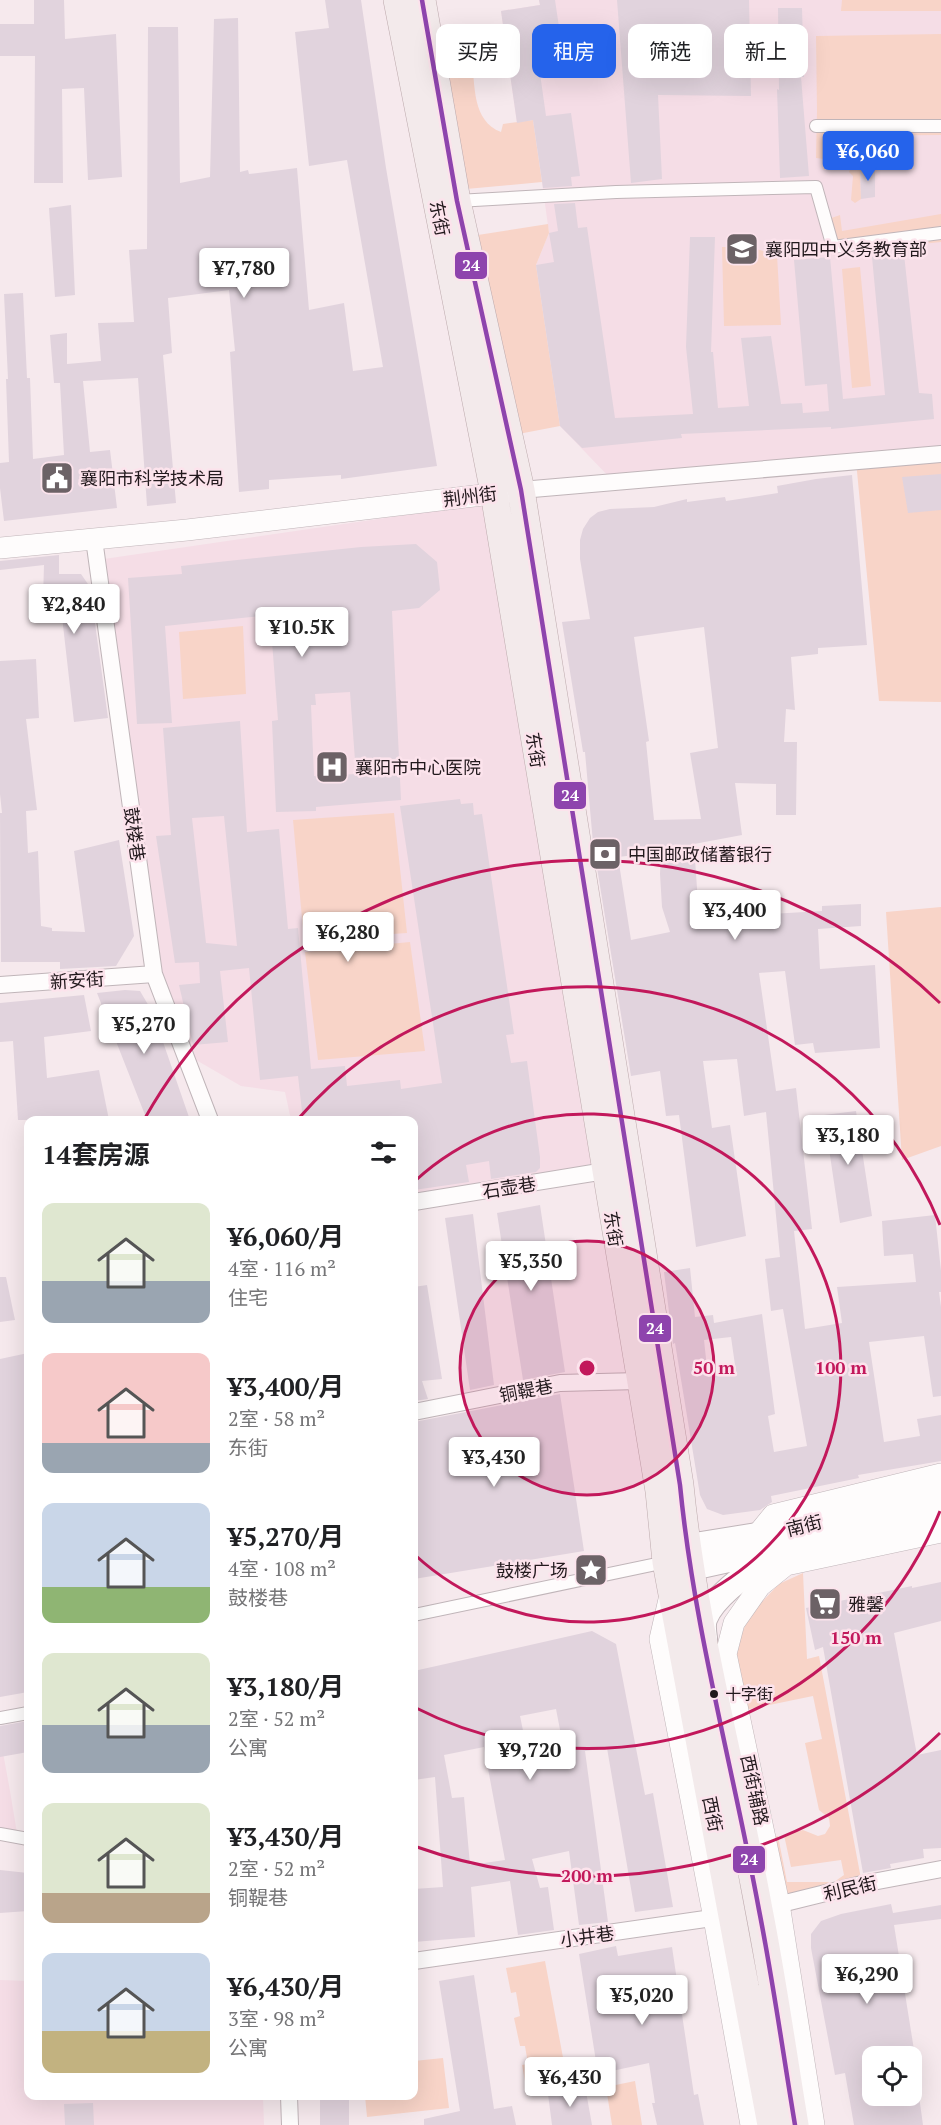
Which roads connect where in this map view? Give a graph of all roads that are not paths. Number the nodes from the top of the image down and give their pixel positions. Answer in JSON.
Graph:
{"nodes":[{"id":1,"x":397,"y":0,"type":"edge"},
{"id":2,"x":422,"y":0,"type":"edge"},
{"id":3,"x":816,"y":126,"type":"dead end"},
{"id":4,"x":941,"y":126,"type":"edge"},
{"id":5,"x":457,"y":201,"type":"junction"},
{"id":6,"x":941,"y":232,"type":"edge"},
{"id":7,"x":941,"y":454,"type":"edge"},
{"id":8,"x":521,"y":490,"type":"junction"},
{"id":9,"x":494,"y":493,"type":"junction"},
{"id":10,"x":94,"y":539,"type":"junction"},
{"id":11,"x":0,"y":548,"type":"edge"},
{"id":12,"x":154,"y":974,"type":"junction"},
{"id":13,"x":0,"y":985,"type":"edge"},
{"id":14,"x":208,"y":1116,"type":"edge"},
{"id":15,"x":605,"y":1172,"type":"junction"},
{"id":16,"x":418,"y":1201,"type":"edge"},
{"id":17,"x":639,"y":1381,"type":"junction"},
{"id":18,"x":418,"y":1411,"type":"edge"},
{"id":19,"x":941,"y":1474,"type":"edge"},
{"id":20,"x":680,"y":1485,"type":"junction"},
{"id":21,"x":941,"y":1491,"type":"edge"},
{"id":22,"x":941,"y":1513,"type":"edge"},
{"id":23,"x":941,"y":1533,"type":"edge"},
{"id":24,"x":773,"y":1537,"type":"junction"},
{"id":25,"x":675,"y":1565,"type":"junction"},
{"id":26,"x":418,"y":1614,"type":"edge"},
{"id":27,"x":716,"y":1655,"type":"junction"},
{"id":28,"x":24,"y":1714,"type":"edge"},
{"id":29,"x":0,"y":1718,"type":"edge"},
{"id":30,"x":0,"y":1834,"type":"edge"},
{"id":31,"x":24,"y":1838,"type":"edge"},
{"id":32,"x":941,"y":1869,"type":"edge"},
{"id":33,"x":769,"y":1907,"type":"junction"},
{"id":34,"x":723,"y":1917,"type":"junction"},
{"id":35,"x":418,"y":1960,"type":"edge"},
{"id":36,"x":289,"y":2100,"type":"edge"},
{"id":37,"x":290,"y":2125,"type":"edge"},
{"id":38,"x":751,"y":2125,"type":"edge"},
{"id":39,"x":771,"y":2125,"type":"edge"},
{"id":40,"x":795,"y":2125,"type":"edge"},
{"id":41,"x":814,"y":2125,"type":"edge"}],
"edges":[{"from":1,"to":9,"type":"main road","name":"东街"},
{"from":2,"to":5,"type":"main road","name":"东街"},
{"from":3,"to":4,"type":"street"},
{"from":5,"to":6,"type":"street"},
{"from":5,"to":8,"type":"main road","name":"东街"},
{"from":7,"to":8,"type":"street","name":"荆州街"},
{"from":8,"to":9,"type":"street","name":"荆州街"},
{"from":8,"to":20,"type":"main road","name":"东街"},
{"from":9,"to":10,"type":"street","name":"荆州街"},
{"from":9,"to":15,"type":"main road","name":"东街"},
{"from":10,"to":11,"type":"street","name":"荆州街"},
{"from":10,"to":12,"type":"street","name":"鼓楼巷"},
{"from":12,"to":13,"type":"street","name":"新安街"},
{"from":12,"to":14,"type":"street","name":"鼓楼巷"},
{"from":15,"to":16,"type":"street","name":"石壶巷"},
{"from":15,"to":17,"type":"main road","name":"东街"},
{"from":17,"to":18,"type":"street","name":"铜鞮巷"},
{"from":17,"to":25,"type":"main road","name":"东街"},
{"from":19,"to":24,"type":"street"},
{"from":20,"to":24,"type":"main road"},
{"from":20,"to":25,"type":"main road","name":"东街"},
{"from":21,"to":24,"type":"main road","name":"南街"},
{"from":22,"to":24,"type":"main road","name":"南街"},
{"from":23,"to":27,"type":"street"},
{"from":24,"to":25,"type":"main road","name":"南街"},
{"from":24,"to":27,"type":"main road"},
{"from":25,"to":26,"type":"street"},
{"from":25,"to":27,"type":"main road","name":"西街"},
{"from":25,"to":34,"type":"main road","name":"西街"},
{"from":27,"to":33,"type":"main road","name":"西街"},
{"from":28,"to":29,"type":"street"},
{"from":30,"to":31,"type":"street"},
{"from":32,"to":33,"type":"street","name":"利民街"},
{"from":33,"to":34,"type":"street","name":"小井巷"},
{"from":33,"to":40,"type":"main road","name":"西街"},
{"from":33,"to":41,"type":"street"},
{"from":34,"to":35,"type":"street","name":"小井巷"},
{"from":34,"to":38,"type":"street"},
{"from":34,"to":39,"type":"main road","name":"西街"},
{"from":36,"to":37,"type":"street"}]}
